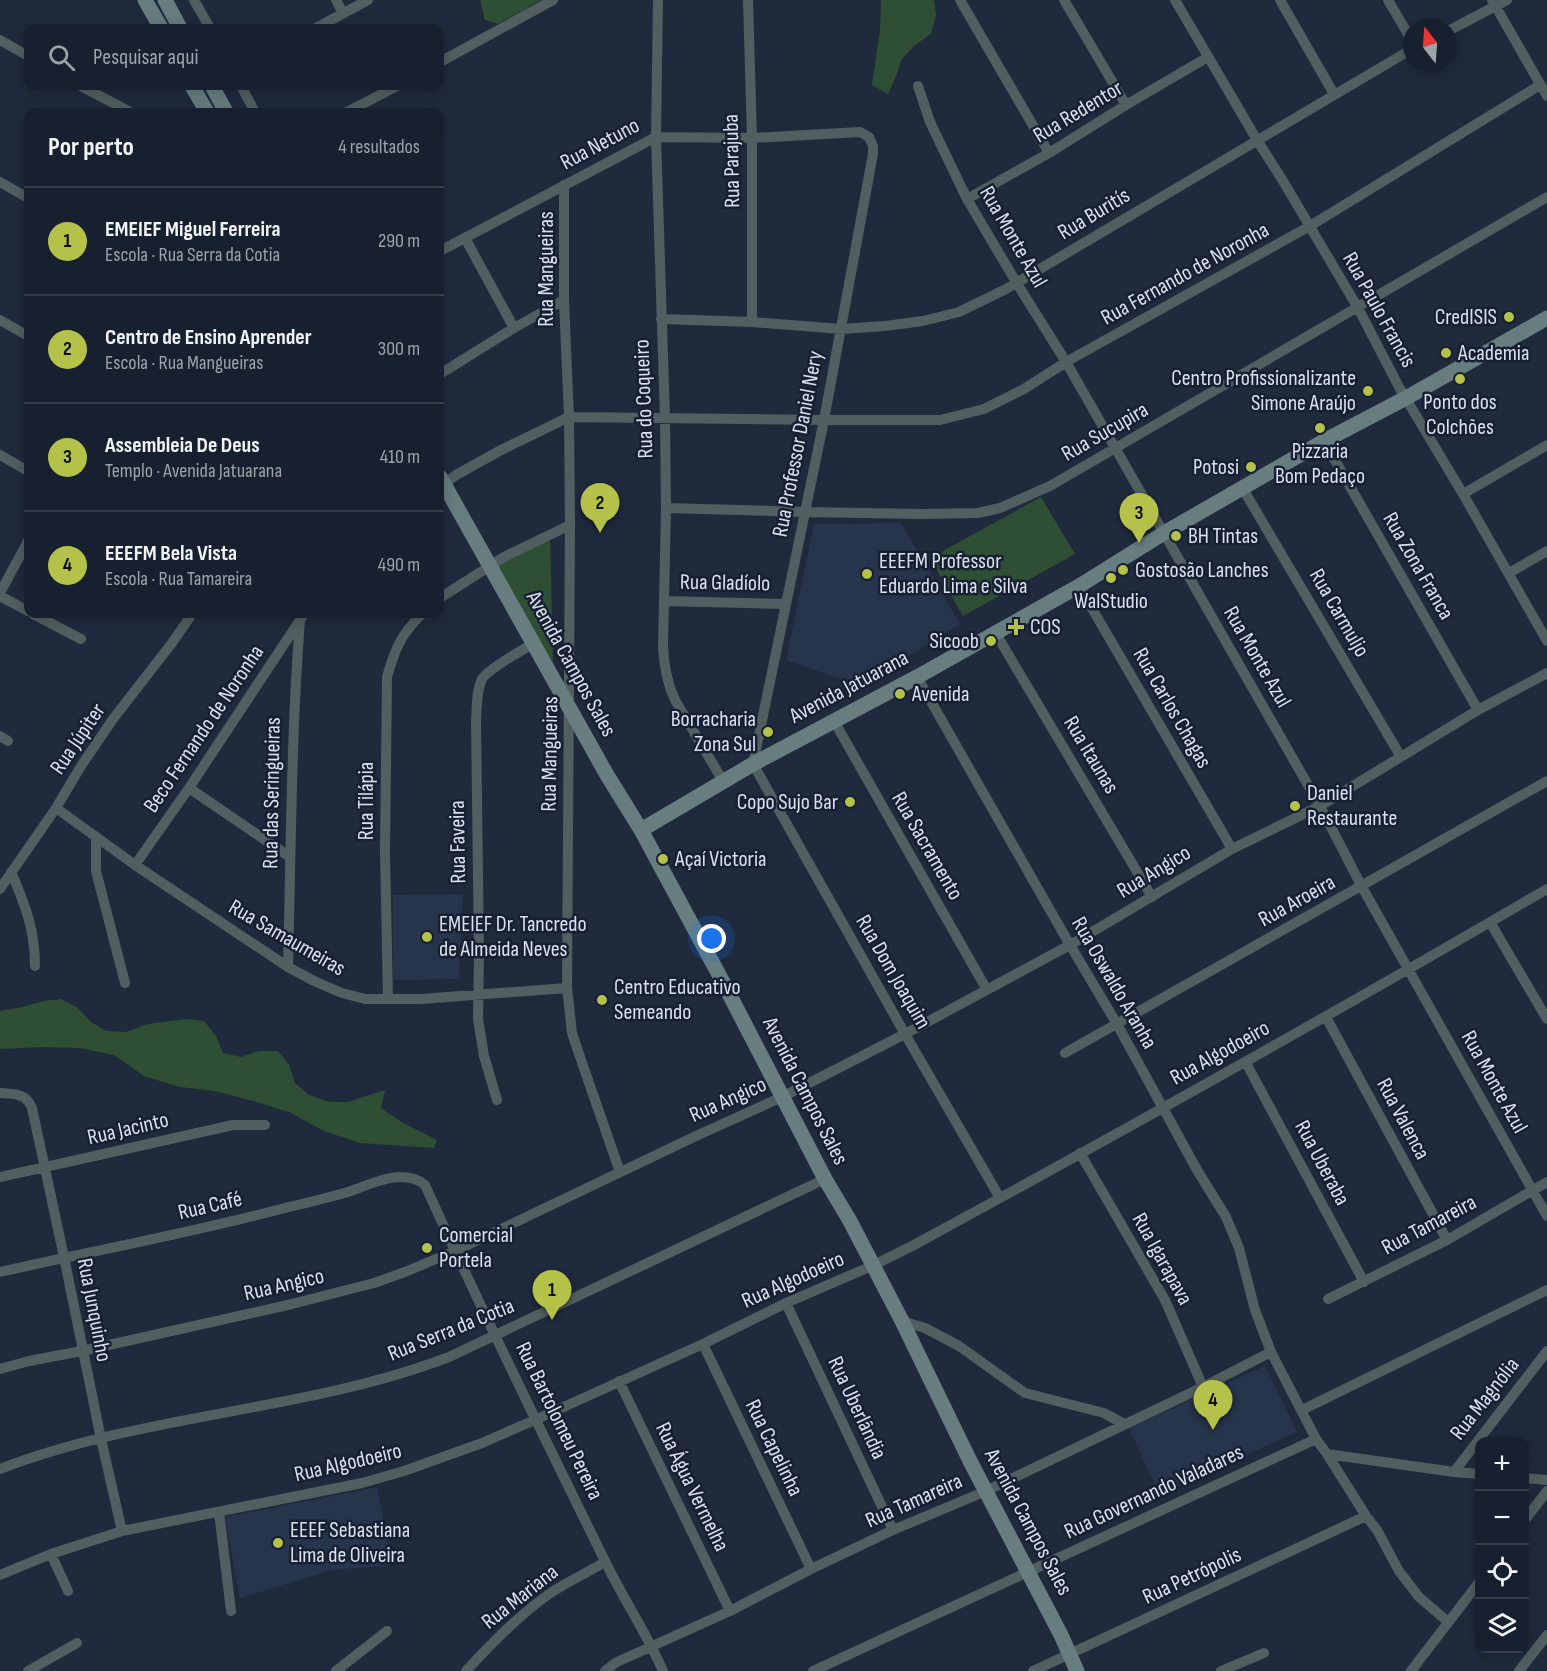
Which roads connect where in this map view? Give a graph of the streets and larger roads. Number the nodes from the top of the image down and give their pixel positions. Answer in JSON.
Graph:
{"nodes":[{"id":1,"x":145,"y":0,"type":"edge"},
{"id":2,"x":165,"y":0,"type":"edge"},
{"id":3,"x":194,"y":0,"type":"edge"},
{"id":4,"x":336,"y":0,"type":"edge"},
{"id":5,"x":368,"y":0,"type":"edge"},
{"id":6,"x":553,"y":0,"type":"edge"},
{"id":7,"x":658,"y":0,"type":"edge"},
{"id":8,"x":748,"y":0,"type":"edge"},
{"id":9,"x":960,"y":0,"type":"edge"},
{"id":10,"x":1064,"y":0,"type":"edge"},
{"id":11,"x":1175,"y":0,"type":"edge"},
{"id":12,"x":1280,"y":0,"type":"edge"},
{"id":13,"x":1388,"y":0,"type":"edge"},
{"id":14,"x":1507,"y":0,"type":"edge"},
{"id":15,"x":1494,"y":3,"type":"edge"},
{"id":16,"x":343,"y":13,"type":"junction"},
{"id":17,"x":159,"y":24,"type":"edge"},
{"id":18,"x":178,"y":24,"type":"edge"},
{"id":19,"x":208,"y":24,"type":"edge"},
{"id":20,"x":323,"y":24,"type":"edge"},
{"id":21,"x":1403,"y":26,"type":"edge"},
{"id":22,"x":1457,"y":26,"type":"edge"},
{"id":23,"x":0,"y":40,"type":"edge"},
{"id":24,"x":24,"y":54,"type":"edge"},
{"id":25,"x":1403,"y":55,"type":"edge"},
{"id":26,"x":1208,"y":57,"type":"junction"},
{"id":27,"x":444,"y":60,"type":"edge"},
{"id":28,"x":1540,"y":85,"type":"junction"},
{"id":29,"x":918,"y":86,"type":"dead end"},
{"id":30,"x":89,"y":90,"type":"edge"},
{"id":31,"x":194,"y":90,"type":"edge"},
{"id":32,"x":214,"y":90,"type":"edge"},
{"id":33,"x":243,"y":90,"type":"edge"},
{"id":34,"x":389,"y":90,"type":"edge"},
{"id":35,"x":1334,"y":94,"type":"junction"},
{"id":36,"x":1547,"y":96,"type":"edge"},
{"id":37,"x":1125,"y":105,"type":"junction"},
{"id":38,"x":122,"y":108,"type":"edge"},
{"id":39,"x":205,"y":108,"type":"edge"},
{"id":40,"x":224,"y":108,"type":"edge"},
{"id":41,"x":253,"y":108,"type":"edge"},
{"id":42,"x":355,"y":108,"type":"edge"},
{"id":43,"x":866,"y":134,"type":"joint"},
{"id":44,"x":656,"y":137,"type":"junction"},
{"id":45,"x":752,"y":138,"type":"junction"},
{"id":46,"x":1257,"y":140,"type":"junction"},
{"id":47,"x":1049,"y":153,"type":"junction"},
{"id":48,"x":0,"y":182,"type":"edge"},
{"id":49,"x":564,"y":185,"type":"junction"},
{"id":50,"x":24,"y":196,"type":"edge"},
{"id":51,"x":1547,"y":197,"type":"edge"},
{"id":52,"x":967,"y":199,"type":"junction"},
{"id":53,"x":1310,"y":226,"type":"junction"},
{"id":54,"x":465,"y":238,"type":"junction"},
{"id":55,"x":444,"y":249,"type":"edge"},
{"id":56,"x":1016,"y":282,"type":"junction"},
{"id":57,"x":564,"y":300,"type":"junction"},
{"id":58,"x":1358,"y":308,"type":"junction"},
{"id":59,"x":1547,"y":318,"type":"edge"},
{"id":60,"x":662,"y":319,"type":"junction"},
{"id":61,"x":0,"y":320,"type":"edge"},
{"id":62,"x":752,"y":322,"type":"junction"},
{"id":63,"x":514,"y":328,"type":"junction"},
{"id":64,"x":841,"y":329,"type":"junction"},
{"id":65,"x":24,"y":334,"type":"edge"},
{"id":66,"x":1066,"y":362,"type":"junction"},
{"id":67,"x":444,"y":372,"type":"edge"},
{"id":68,"x":1406,"y":398,"type":"junction"},
{"id":69,"x":569,"y":417,"type":"junction"},
{"id":70,"x":665,"y":418,"type":"junction"},
{"id":71,"x":824,"y":420,"type":"junction"},
{"id":72,"x":1324,"y":441,"type":"junction"},
{"id":73,"x":1547,"y":445,"type":"edge"},
{"id":74,"x":1115,"y":448,"type":"junction"},
{"id":75,"x":0,"y":455,"type":"edge"},
{"id":76,"x":24,"y":469,"type":"edge"},
{"id":77,"x":444,"y":481,"type":"edge"},
{"id":78,"x":444,"y":488,"type":"edge"},
{"id":79,"x":1243,"y":489,"type":"junction"},
{"id":80,"x":1463,"y":494,"type":"junction"},
{"id":81,"x":666,"y":507,"type":"junction"},
{"id":82,"x":804,"y":512,"type":"junction"},
{"id":83,"x":570,"y":525,"type":"junction"},
{"id":84,"x":1164,"y":533,"type":"junction"},
{"id":85,"x":24,"y":549,"type":"edge"},
{"id":86,"x":1547,"y":551,"type":"edge"},
{"id":87,"x":490,"y":565,"type":"junction"},
{"id":88,"x":1509,"y":573,"type":"junction"},
{"id":89,"x":1079,"y":586,"type":"junction"},
{"id":90,"x":0,"y":595,"type":"edge"},
{"id":91,"x":444,"y":595,"type":"edge"},
{"id":92,"x":664,"y":601,"type":"junction"},
{"id":93,"x":786,"y":604,"type":"junction"},
{"id":94,"x":24,"y":609,"type":"edge"},
{"id":95,"x":41,"y":618,"type":"edge"},
{"id":96,"x":189,"y":618,"type":"edge"},
{"id":97,"x":301,"y":618,"type":"edge"},
{"id":98,"x":302,"y":618,"type":"edge"},
{"id":99,"x":418,"y":618,"type":"edge"},
{"id":100,"x":995,"y":632,"type":"junction"},
{"id":101,"x":81,"y":639,"type":"dead end"},
{"id":102,"x":1547,"y":641,"type":"edge"},
{"id":103,"x":532,"y":644,"type":"junction"},
{"id":104,"x":1547,"y":673,"type":"edge"},
{"id":105,"x":917,"y":677,"type":"junction"},
{"id":106,"x":570,"y":708,"type":"junction"},
{"id":107,"x":1478,"y":710,"type":"junction"},
{"id":108,"x":834,"y":721,"type":"junction"},
{"id":109,"x":1401,"y":757,"type":"junction"},
{"id":110,"x":753,"y":764,"type":"junction"},
{"id":111,"x":723,"y":781,"type":"junction"},
{"id":112,"x":1547,"y":781,"type":"edge"},
{"id":113,"x":189,"y":788,"type":"junction"},
{"id":114,"x":1320,"y":806,"type":"junction"},
{"id":115,"x":56,"y":808,"type":"junction"},
{"id":116,"x":641,"y":830,"type":"junction"},
{"id":117,"x":96,"y":837,"type":"junction"},
{"id":118,"x":1232,"y":849,"type":"junction"},
{"id":119,"x":290,"y":857,"type":"junction"},
{"id":120,"x":135,"y":865,"type":"junction"},
{"id":121,"x":11,"y":872,"type":"junction"},
{"id":122,"x":1362,"y":886,"type":"junction"},
{"id":123,"x":0,"y":889,"type":"edge"},
{"id":124,"x":1547,"y":889,"type":"edge"},
{"id":125,"x":1152,"y":897,"type":"junction"},
{"id":126,"x":1490,"y":922,"type":"junction"},
{"id":127,"x":1070,"y":945,"type":"junction"},
{"id":128,"x":35,"y":966,"type":"dead end"},
{"id":129,"x":288,"y":967,"type":"junction"},
{"id":130,"x":1409,"y":968,"type":"junction"},
{"id":131,"x":125,"y":983,"type":"dead end"},
{"id":132,"x":567,"y":988,"type":"junction"},
{"id":133,"x":987,"y":990,"type":"junction"},
{"id":134,"x":477,"y":995,"type":"junction"},
{"id":135,"x":387,"y":999,"type":"junction"},
{"id":136,"x":1326,"y":1017,"type":"junction"},
{"id":137,"x":1547,"y":1019,"type":"edge"},
{"id":138,"x":1117,"y":1024,"type":"junction"},
{"id":139,"x":906,"y":1034,"type":"junction"},
{"id":140,"x":1065,"y":1053,"type":"dead end"},
{"id":141,"x":1246,"y":1062,"type":"junction"},
{"id":142,"x":0,"y":1092,"type":"edge"},
{"id":143,"x":782,"y":1097,"type":"junction"},
{"id":144,"x":497,"y":1100,"type":"dead end"},
{"id":145,"x":1162,"y":1107,"type":"junction"},
{"id":146,"x":265,"y":1125,"type":"dead end"},
{"id":147,"x":1080,"y":1153,"type":"junction"},
{"id":148,"x":44,"y":1168,"type":"junction"},
{"id":149,"x":620,"y":1172,"type":"junction"},
{"id":150,"x":0,"y":1177,"type":"edge"},
{"id":151,"x":825,"y":1179,"type":"junction"},
{"id":152,"x":1547,"y":1182,"type":"edge"},
{"id":153,"x":426,"y":1185,"type":"joint"},
{"id":154,"x":1532,"y":1190,"type":"junction"},
{"id":155,"x":1000,"y":1198,"type":"junction"},
{"id":156,"x":1547,"y":1216,"type":"edge"},
{"id":157,"x":1447,"y":1240,"type":"junction"},
{"id":158,"x":455,"y":1251,"type":"junction"},
{"id":159,"x":64,"y":1257,"type":"junction"},
{"id":160,"x":872,"y":1266,"type":"junction"},
{"id":161,"x":0,"y":1272,"type":"edge"},
{"id":162,"x":1364,"y":1282,"type":"junction"},
{"id":163,"x":1547,"y":1290,"type":"edge"},
{"id":164,"x":1328,"y":1299,"type":"dead end"},
{"id":165,"x":786,"y":1303,"type":"junction"},
{"id":166,"x":902,"y":1321,"type":"junction"},
{"id":167,"x":495,"y":1336,"type":"junction"},
{"id":168,"x":703,"y":1344,"type":"junction"},
{"id":169,"x":82,"y":1351,"type":"junction"},
{"id":170,"x":1547,"y":1351,"type":"edge"},
{"id":171,"x":1271,"y":1352,"type":"junction"},
{"id":172,"x":0,"y":1369,"type":"edge"},
{"id":173,"x":619,"y":1381,"type":"junction"},
{"id":174,"x":1203,"y":1387,"type":"junction"},
{"id":175,"x":1302,"y":1410,"type":"junction"},
{"id":176,"x":537,"y":1419,"type":"junction"},
{"id":177,"x":1124,"y":1424,"type":"junction"},
{"id":178,"x":1316,"y":1438,"type":"junction"},
{"id":179,"x":101,"y":1439,"type":"junction"},
{"id":180,"x":1327,"y":1454,"type":"junction"},
{"id":181,"x":0,"y":1469,"type":"edge"},
{"id":182,"x":1454,"y":1472,"type":"junction"},
{"id":183,"x":1475,"y":1474,"type":"edge"},
{"id":184,"x":1529,"y":1478,"type":"edge"},
{"id":185,"x":1547,"y":1480,"type":"edge"},
{"id":186,"x":986,"y":1491,"type":"junction"},
{"id":187,"x":1547,"y":1491,"type":"edge"},
{"id":188,"x":219,"y":1512,"type":"junction"},
{"id":189,"x":1529,"y":1514,"type":"edge"},
{"id":190,"x":1366,"y":1516,"type":"junction"},
{"id":191,"x":893,"y":1530,"type":"junction"},
{"id":192,"x":122,"y":1531,"type":"junction"},
{"id":193,"x":51,"y":1554,"type":"junction"},
{"id":194,"x":605,"y":1562,"type":"junction"},
{"id":195,"x":811,"y":1569,"type":"junction"},
{"id":196,"x":1028,"y":1572,"type":"junction"},
{"id":197,"x":0,"y":1575,"type":"edge"},
{"id":198,"x":1475,"y":1586,"type":"edge"},
{"id":199,"x":68,"y":1591,"type":"dead end"},
{"id":200,"x":231,"y":1611,"type":"dead end"},
{"id":201,"x":730,"y":1611,"type":"junction"},
{"id":202,"x":1448,"y":1622,"type":"junction"},
{"id":203,"x":387,"y":1631,"type":"dead end"},
{"id":204,"x":1547,"y":1635,"type":"edge"},
{"id":205,"x":77,"y":1643,"type":"dead end"},
{"id":206,"x":652,"y":1646,"type":"junction"},
{"id":207,"x":1264,"y":1653,"type":"dead end"},
{"id":208,"x":1070,"y":1654,"type":"junction"},
{"id":209,"x":28,"y":1671,"type":"edge"},
{"id":210,"x":336,"y":1671,"type":"edge"},
{"id":211,"x":466,"y":1671,"type":"edge"},
{"id":212,"x":605,"y":1671,"type":"edge"},
{"id":213,"x":663,"y":1671,"type":"edge"},
{"id":214,"x":813,"y":1671,"type":"edge"},
{"id":215,"x":1033,"y":1671,"type":"edge"},
{"id":216,"x":1077,"y":1671,"type":"edge"},
{"id":217,"x":1221,"y":1671,"type":"edge"},
{"id":218,"x":1411,"y":1671,"type":"edge"},
{"id":219,"x":1519,"y":1671,"type":"edge"}],
"edges":[{"from":1,"to":17,"type":"street"},
{"from":2,"to":18,"type":"street"},
{"from":3,"to":19,"type":"street"},
{"from":4,"to":16,"type":"street"},
{"from":5,"to":16,"type":"street"},
{"from":6,"to":27,"type":"street"},
{"from":7,"to":44,"type":"street","name":"Rua do Coqueiro"},
{"from":8,"to":45,"type":"street","name":"Rua Parajuba"},
{"from":9,"to":47,"type":"street"},
{"from":10,"to":37,"type":"street"},
{"from":11,"to":26,"type":"street","name":"Rua Paulo Francis"},
{"from":12,"to":35,"type":"street"},
{"from":13,"to":21,"type":"street"},
{"from":14,"to":15,"type":"street"},
{"from":15,"to":22,"type":"street"},
{"from":15,"to":28,"type":"street"},
{"from":16,"to":20,"type":"street"},
{"from":23,"to":24,"type":"street"},
{"from":25,"to":35,"type":"street","name":"Rua Buritís"},
{"from":26,"to":37,"type":"street","name":"Rua Redentor"},
{"from":26,"to":46,"type":"street","name":"Rua Paulo Francis"},
{"from":28,"to":36,"type":"street"},
{"from":28,"to":53,"type":"street","name":"Rua Fernando de Noronha"},
{"from":29,"to":52,"type":"street","name":"Rua Monte Azul"},
{"from":30,"to":38,"type":"street"},
{"from":31,"to":39,"type":"street"},
{"from":32,"to":40,"type":"street"},
{"from":33,"to":41,"type":"street"},
{"from":34,"to":42,"type":"street"},
{"from":35,"to":46,"type":"street","name":"Rua Buritís"},
{"from":37,"to":47,"type":"street","name":"Rua Redentor"},
{"from":43,"to":45,"type":"street","name":"Rua Netuno"},
{"from":43,"to":64,"type":"street","name":"Rua Professor Daniel Nery"},
{"from":44,"to":45,"type":"street","name":"Rua Netuno"},
{"from":44,"to":49,"type":"street","name":"Rua Netuno"},
{"from":44,"to":60,"type":"street","name":"Rua do Coqueiro"},
{"from":45,"to":62,"type":"street","name":"Rua Parajuba"},
{"from":46,"to":53,"type":"street","name":"Rua Paulo Francis"},
{"from":46,"to":56,"type":"street","name":"Rua Buritís"},
{"from":47,"to":52,"type":"street","name":"Rua Redentor"},
{"from":48,"to":50,"type":"street"},
{"from":49,"to":54,"type":"street","name":"Rua Netuno"},
{"from":49,"to":57,"type":"street","name":"Rua Mangueiras"},
{"from":51,"to":58,"type":"street","name":"Rua Sucupira"},
{"from":52,"to":56,"type":"street","name":"Rua Monte Azul"},
{"from":53,"to":58,"type":"street","name":"Rua Paulo Francis"},
{"from":53,"to":66,"type":"street","name":"Rua Fernando de Noronha"},
{"from":54,"to":55,"type":"street","name":"Rua Netuno"},
{"from":54,"to":63,"type":"street"},
{"from":56,"to":64,"type":"street","name":"Rua Buritís"},
{"from":56,"to":66,"type":"street","name":"Rua Monte Azul"},
{"from":57,"to":63,"type":"street"},
{"from":57,"to":69,"type":"street","name":"Rua Mangueiras"},
{"from":58,"to":68,"type":"street","name":"Rua Paulo Francis"},
{"from":58,"to":74,"type":"street","name":"Rua Sucupira"},
{"from":59,"to":68,"type":"street","name":"Avenida Jatuarana"},
{"from":60,"to":62,"type":"street","name":"Rua Buritís"},
{"from":60,"to":70,"type":"street","name":"Rua do Coqueiro"},
{"from":61,"to":65,"type":"street"},
{"from":62,"to":64,"type":"street","name":"Rua Buritís"},
{"from":63,"to":67,"type":"street"},
{"from":64,"to":71,"type":"street","name":"Rua Professor Daniel Nery"},
{"from":66,"to":71,"type":"street","name":"Rua Fernando de Noronha"},
{"from":66,"to":74,"type":"street","name":"Rua Monte Azul"},
{"from":68,"to":72,"type":"street","name":"Avenida Jatuarana"},
{"from":68,"to":80,"type":"street","name":"Rua Paulo Francis"},
{"from":69,"to":70,"type":"street"},
{"from":69,"to":77,"type":"street"},
{"from":69,"to":83,"type":"street","name":"Rua Mangueiras"},
{"from":70,"to":71,"type":"street"},
{"from":70,"to":81,"type":"street","name":"Rua do Coqueiro"},
{"from":71,"to":82,"type":"street","name":"Rua Professor Daniel Nery"},
{"from":72,"to":79,"type":"street","name":"Avenida Jatuarana"},
{"from":72,"to":107,"type":"street","name":"Rua Zona Franca"},
{"from":73,"to":80,"type":"street"},
{"from":74,"to":82,"type":"street","name":"Rua Sucupira"},
{"from":74,"to":84,"type":"street","name":"Rua Monte Azul"},
{"from":75,"to":76,"type":"street"},
{"from":78,"to":87,"type":"street","name":"Avenida Campos Sales"},
{"from":79,"to":84,"type":"street","name":"Avenida Jatuarana"},
{"from":79,"to":109,"type":"street","name":"Rua Carmuljo"},
{"from":80,"to":88,"type":"street","name":"Rua Paulo Francis"},
{"from":81,"to":82,"type":"street","name":"Rua Sucupira"},
{"from":81,"to":92,"type":"street","name":"Rua do Coqueiro"},
{"from":82,"to":93,"type":"street","name":"Rua Professor Daniel Nery"},
{"from":83,"to":87,"type":"street"},
{"from":83,"to":106,"type":"street","name":"Rua Mangueiras"},
{"from":84,"to":89,"type":"street","name":"Avenida Jatuarana"},
{"from":84,"to":114,"type":"street","name":"Rua Monte Azul"},
{"from":85,"to":90,"type":"street"},
{"from":86,"to":88,"type":"street"},
{"from":87,"to":91,"type":"street"},
{"from":87,"to":103,"type":"street","name":"Avenida Campos Sales"},
{"from":88,"to":102,"type":"street","name":"Rua Paulo Francis"},
{"from":89,"to":100,"type":"street","name":"Avenida Jatuarana"},
{"from":89,"to":118,"type":"street","name":"Rua Carlos Chagas"},
{"from":90,"to":94,"type":"street"},
{"from":92,"to":93,"type":"street","name":"Rua Gladíolo"},
{"from":92,"to":111,"type":"street","name":"Rua do Coqueiro"},
{"from":93,"to":110,"type":"street","name":"Rua Professor Daniel Nery"},
{"from":95,"to":101,"type":"street"},
{"from":96,"to":115,"type":"street","name":"Rua Júpiter"},
{"from":97,"to":113,"type":"street","name":"Beco Fernando de Noronha"},
{"from":98,"to":119,"type":"street","name":"Rua das Seringueiras"},
{"from":99,"to":135,"type":"street","name":"Rua Tilápia"},
{"from":100,"to":105,"type":"street","name":"Avenida Jatuarana"},
{"from":100,"to":125,"type":"street","name":"Rua Itaunas"},
{"from":103,"to":106,"type":"street","name":"Avenida Campos Sales"},
{"from":103,"to":134,"type":"street","name":"Rua Faveira"},
{"from":104,"to":107,"type":"street","name":"Rua Angico"},
{"from":105,"to":108,"type":"street","name":"Avenida Jatuarana"},
{"from":105,"to":127,"type":"street","name":"Rua Oswaldo Aranha"},
{"from":106,"to":116,"type":"street","name":"Avenida Campos Sales"},
{"from":106,"to":132,"type":"street","name":"Rua Mangueiras"},
{"from":107,"to":109,"type":"street","name":"Rua Angico"},
{"from":108,"to":110,"type":"street","name":"Avenida Jatuarana"},
{"from":108,"to":133,"type":"street","name":"Rua Sacramento"},
{"from":109,"to":114,"type":"street","name":"Rua Angico"},
{"from":110,"to":111,"type":"street","name":"Avenida Jatuarana"},
{"from":110,"to":139,"type":"street","name":"Rua Dom Joaquim"},
{"from":111,"to":116,"type":"street","name":"Avenida Jatuarana"},
{"from":112,"to":122,"type":"street","name":"Rua Aroeira"},
{"from":113,"to":119,"type":"street"},
{"from":113,"to":120,"type":"street","name":"Beco Fernando de Noronha"},
{"from":114,"to":118,"type":"street","name":"Rua Angico"},
{"from":114,"to":122,"type":"street","name":"Rua Monte Azul"},
{"from":115,"to":117,"type":"street","name":"Rua Samaumeiras"},
{"from":115,"to":121,"type":"street","name":"Rua Júpiter"},
{"from":116,"to":143,"type":"street","name":"Avenida Campos Sales"},
{"from":117,"to":120,"type":"street","name":"Rua Samaumeiras"},
{"from":117,"to":131,"type":"street"},
{"from":118,"to":125,"type":"street","name":"Rua Angico"},
{"from":119,"to":129,"type":"street","name":"Rua das Seringueiras"},
{"from":120,"to":129,"type":"street","name":"Rua Samaumeiras"},
{"from":121,"to":123,"type":"street","name":"Rua Júpiter"},
{"from":121,"to":128,"type":"street"},
{"from":122,"to":130,"type":"street","name":"Rua Monte Azul"},
{"from":122,"to":138,"type":"street","name":"Rua Aroeira"},
{"from":124,"to":126,"type":"street","name":"Rua Algodoeiro"},
{"from":125,"to":127,"type":"street","name":"Rua Angico"},
{"from":126,"to":130,"type":"street","name":"Rua Algodoeiro"},
{"from":126,"to":137,"type":"street"},
{"from":127,"to":133,"type":"street","name":"Rua Angico"},
{"from":127,"to":138,"type":"street","name":"Rua Oswaldo Aranha"},
{"from":129,"to":135,"type":"street","name":"Rua Samaumeiras"},
{"from":130,"to":136,"type":"street","name":"Rua Algodoeiro"},
{"from":130,"to":154,"type":"street","name":"Rua Monte Azul"},
{"from":132,"to":134,"type":"street","name":"Rua Samaumeiras"},
{"from":132,"to":149,"type":"street","name":"Rua Mangueiras"},
{"from":133,"to":139,"type":"street","name":"Rua Angico"},
{"from":134,"to":135,"type":"street","name":"Rua Samaumeiras"},
{"from":134,"to":144,"type":"street","name":"Rua Faveira"},
{"from":136,"to":141,"type":"street","name":"Rua Algodoeiro"},
{"from":136,"to":157,"type":"street","name":"Rua Valenca"},
{"from":138,"to":140,"type":"street","name":"Rua Aroeira"},
{"from":138,"to":145,"type":"street","name":"Rua Oswaldo Aranha"},
{"from":139,"to":143,"type":"street","name":"Rua Angico"},
{"from":139,"to":155,"type":"street","name":"Rua Dom Joaquim"},
{"from":141,"to":145,"type":"street","name":"Rua Algodoeiro"},
{"from":141,"to":162,"type":"street","name":"Rua Uberaba"},
{"from":142,"to":148,"type":"street","name":"Rua Junquinho"},
{"from":143,"to":149,"type":"street","name":"Rua Angico"},
{"from":143,"to":151,"type":"street","name":"Avenida Campos Sales"},
{"from":145,"to":147,"type":"street","name":"Rua Algodoeiro"},
{"from":145,"to":171,"type":"street","name":"Rua Oswaldo Aranha"},
{"from":146,"to":148,"type":"street","name":"Rua Jacinto"},
{"from":147,"to":155,"type":"street","name":"Rua Algodoeiro"},
{"from":147,"to":174,"type":"street","name":"Rua Igarapava"},
{"from":148,"to":150,"type":"street","name":"Rua Jacinto"},
{"from":148,"to":159,"type":"street","name":"Rua Junquinho"},
{"from":149,"to":158,"type":"street","name":"Rua Angico"},
{"from":151,"to":160,"type":"street","name":"Avenida Campos Sales"},
{"from":151,"to":167,"type":"street","name":"Rua Serra da Cotia"},
{"from":152,"to":154,"type":"street","name":"Rua Tamareira"},
{"from":153,"to":158,"type":"street","name":"Rua Bartolomeu Pereira"},
{"from":153,"to":159,"type":"street","name":"Rua Café"},
{"from":154,"to":156,"type":"street","name":"Rua Monte Azul"},
{"from":154,"to":157,"type":"street","name":"Rua Tamareira"},
{"from":155,"to":160,"type":"street","name":"Rua Algodoeiro"},
{"from":157,"to":162,"type":"street","name":"Rua Tamareira"},
{"from":158,"to":167,"type":"street","name":"Rua Bartolomeu Pereira"},
{"from":158,"to":169,"type":"street","name":"Rua Angico"},
{"from":159,"to":161,"type":"street","name":"Rua Café"},
{"from":159,"to":169,"type":"street","name":"Rua Junquinho"},
{"from":160,"to":165,"type":"street","name":"Rua Algodoeiro"},
{"from":160,"to":166,"type":"street","name":"Avenida Campos Sales"},
{"from":162,"to":164,"type":"street","name":"Rua Tamareira"},
{"from":163,"to":175,"type":"street"},
{"from":165,"to":168,"type":"street","name":"Rua Algodoeiro"},
{"from":165,"to":191,"type":"street","name":"Rua Uberlândia"},
{"from":166,"to":177,"type":"street"},
{"from":166,"to":186,"type":"street","name":"Avenida Campos Sales"},
{"from":167,"to":176,"type":"street","name":"Rua Bartolomeu Pereira"},
{"from":167,"to":179,"type":"street","name":"Rua Serra da Cotia"},
{"from":168,"to":173,"type":"street","name":"Rua Algodoeiro"},
{"from":168,"to":195,"type":"street","name":"Rua Capelinha"},
{"from":169,"to":172,"type":"street","name":"Rua Angico"},
{"from":169,"to":179,"type":"street","name":"Rua Junquinho"},
{"from":170,"to":182,"type":"street","name":"Rua Magnólia"},
{"from":171,"to":174,"type":"street","name":"Rua Tamareira"},
{"from":171,"to":175,"type":"street","name":"Rua Oswaldo Aranha"},
{"from":173,"to":176,"type":"street","name":"Rua Algodoeiro"},
{"from":173,"to":201,"type":"street","name":"Rua Água Vermelha"},
{"from":174,"to":177,"type":"street","name":"Rua Tamareira"},
{"from":175,"to":178,"type":"street","name":"Rua Oswaldo Aranha"},
{"from":176,"to":188,"type":"street","name":"Rua Algodoeiro"},
{"from":176,"to":194,"type":"street","name":"Rua Bartolomeu Pereira"},
{"from":177,"to":186,"type":"street","name":"Rua Tamareira"},
{"from":178,"to":180,"type":"street","name":"Rua Oswaldo Aranha"},
{"from":178,"to":196,"type":"street","name":"Rua Governando Valadares"},
{"from":179,"to":181,"type":"street","name":"Rua Serra da Cotia"},
{"from":179,"to":192,"type":"street","name":"Rua Junquinho"},
{"from":180,"to":182,"type":"street"},
{"from":180,"to":190,"type":"street"},
{"from":182,"to":183,"type":"street"},
{"from":184,"to":185,"type":"street"},
{"from":186,"to":191,"type":"street","name":"Rua Tamareira"},
{"from":186,"to":196,"type":"street","name":"Avenida Campos Sales"},
{"from":187,"to":189,"type":"street"},
{"from":188,"to":192,"type":"street","name":"Rua Algodoeiro"},
{"from":188,"to":200,"type":"street"},
{"from":190,"to":202,"type":"street"},
{"from":190,"to":208,"type":"street","name":"Rua Petrópolis"},
{"from":191,"to":195,"type":"street","name":"Rua Tamareira"},
{"from":192,"to":193,"type":"street","name":"Rua Algodoeiro"},
{"from":193,"to":197,"type":"street","name":"Rua Algodoeiro"},
{"from":193,"to":199,"type":"street"},
{"from":194,"to":206,"type":"street","name":"Rua Bartolomeu Pereira"},
{"from":194,"to":211,"type":"street","name":"Rua Mariana"},
{"from":195,"to":201,"type":"street","name":"Rua Tamareira"},
{"from":196,"to":208,"type":"street","name":"Avenida Campos Sales"},
{"from":196,"to":214,"type":"street","name":"Rua Governando Valadares"},
{"from":198,"to":202,"type":"street"},
{"from":201,"to":206,"type":"street","name":"Rua Tamareira"},
{"from":202,"to":218,"type":"street"},
{"from":203,"to":210,"type":"street"},
{"from":204,"to":219,"type":"street"},
{"from":205,"to":209,"type":"street"},
{"from":206,"to":212,"type":"street","name":"Rua Tamareira"},
{"from":206,"to":213,"type":"street","name":"Rua Bartolomeu Pereira"},
{"from":207,"to":217,"type":"street"},
{"from":208,"to":215,"type":"street","name":"Rua Petrópolis"},
{"from":208,"to":216,"type":"street","name":"Avenida Campos Sales"}]}
